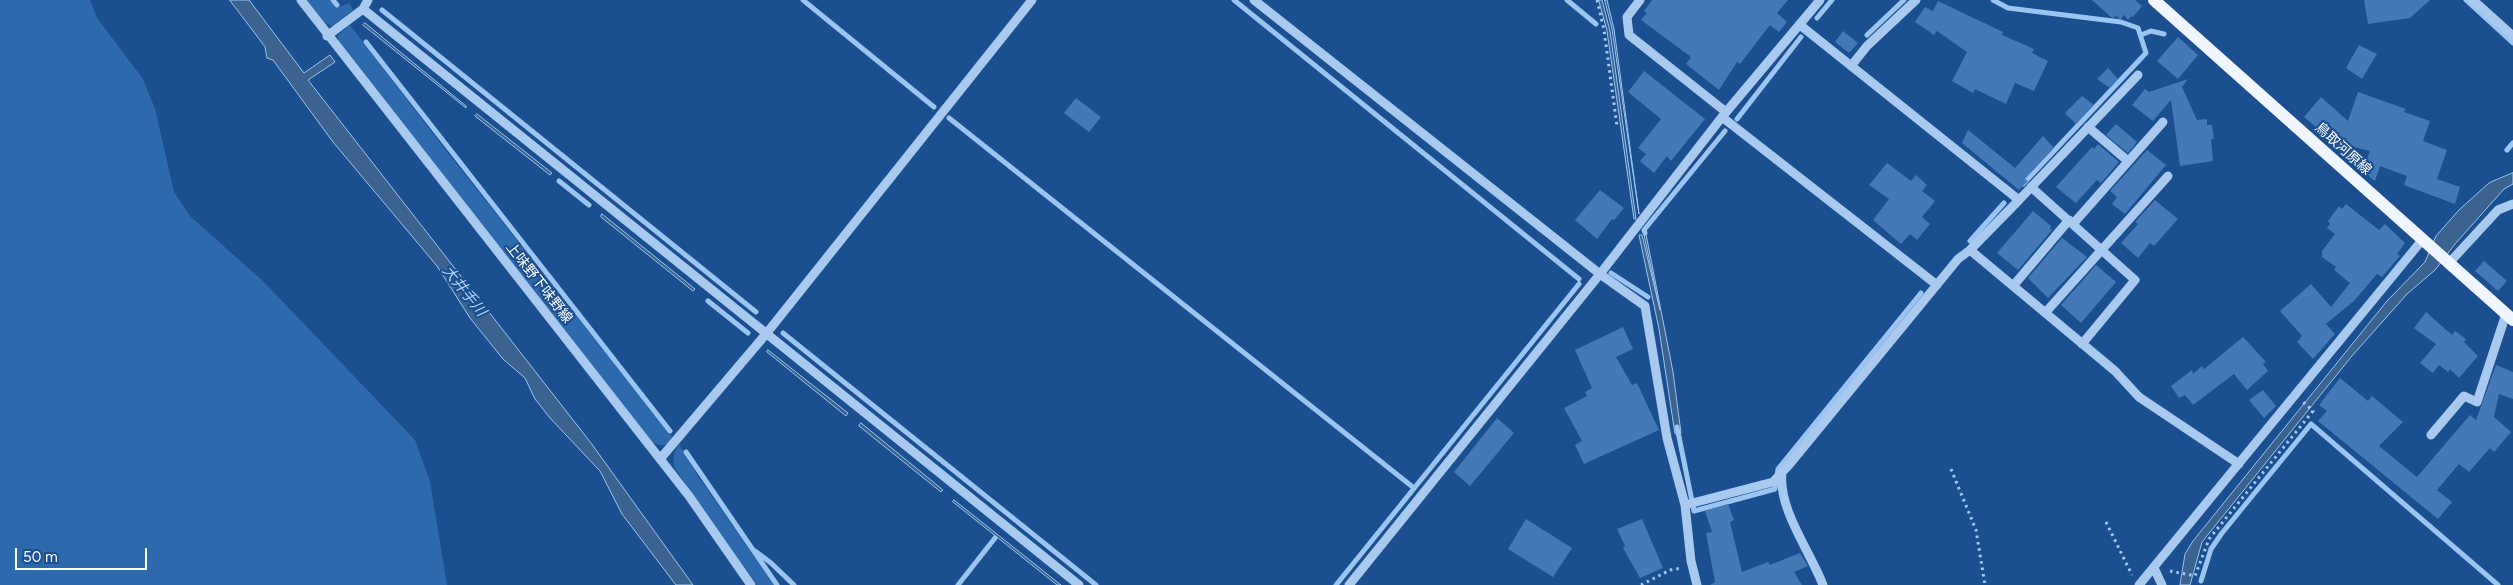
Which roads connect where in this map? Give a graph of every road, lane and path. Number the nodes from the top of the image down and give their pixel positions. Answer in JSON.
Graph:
{"nodes":[{"id":1,"x":301,"y":0,"type":"edge"},
{"id":2,"x":368,"y":0,"type":"edge"},
{"id":3,"x":1032,"y":0,"type":"edge"},
{"id":4,"x":1254,"y":0,"type":"edge"},
{"id":5,"x":1597,"y":0,"type":"edge"},
{"id":6,"x":1640,"y":0,"type":"edge"},
{"id":7,"x":1820,"y":0,"type":"edge"},
{"id":8,"x":1916,"y":0,"type":"edge"},
{"id":9,"x":2154,"y":0,"type":"edge"},
{"id":10,"x":2473,"y":0,"type":"edge"},
{"id":11,"x":363,"y":10,"type":"junction"},
{"id":12,"x":1800,"y":25,"type":"junction"},
{"id":13,"x":327,"y":36,"type":"junction"},
{"id":14,"x":2513,"y":36,"type":"edge"},
{"id":15,"x":1851,"y":66,"type":"junction"},
{"id":16,"x":2138,"y":74,"type":"dead end"},
{"id":17,"x":1724,"y":114,"type":"junction"},
{"id":18,"x":2163,"y":122,"type":"dead end"},
{"id":19,"x":1617,"y":126,"type":"dead end"},
{"id":20,"x":2088,"y":127,"type":"junction"},
{"id":21,"x":2128,"y":161,"type":"junction"},
{"id":22,"x":2168,"y":176,"type":"dead end"},
{"id":23,"x":2031,"y":187,"type":"junction"},
{"id":24,"x":2019,"y":200,"type":"junction"},
{"id":25,"x":2513,"y":204,"type":"edge"},
{"id":26,"x":2071,"y":222,"type":"junction"},
{"id":27,"x":2425,"y":241,"type":"junction"},
{"id":28,"x":2101,"y":249,"type":"junction"},
{"id":29,"x":1970,"y":250,"type":"junction"},
{"id":30,"x":2447,"y":262,"type":"junction"},
{"id":31,"x":1600,"y":274,"type":"junction"},
{"id":32,"x":1937,"y":285,"type":"junction"},
{"id":33,"x":2013,"y":286,"type":"junction"},
{"id":34,"x":2045,"y":313,"type":"junction"},
{"id":35,"x":2509,"y":317,"type":"edge"},
{"id":36,"x":766,"y":334,"type":"junction"},
{"id":37,"x":2082,"y":344,"type":"junction"},
{"id":38,"x":2295,"y":396,"type":"junction"},
{"id":39,"x":2431,"y":435,"type":"dead end"},
{"id":40,"x":660,"y":459,"type":"junction"},
{"id":41,"x":2239,"y":464,"type":"junction"},
{"id":42,"x":1951,"y":470,"type":"dead end"},
{"id":43,"x":1782,"y":473,"type":"junction"},
{"id":44,"x":1685,"y":506,"type":"junction"},
{"id":45,"x":2106,"y":522,"type":"dead end"},
{"id":46,"x":1693,"y":566,"type":"junction"},
{"id":47,"x":2154,"y":568,"type":"junction"},
{"id":48,"x":2136,"y":581,"type":"edge"},
{"id":49,"x":751,"y":585,"type":"edge"},
{"id":50,"x":1079,"y":585,"type":"edge"},
{"id":51,"x":1349,"y":585,"type":"edge"},
{"id":52,"x":1641,"y":585,"type":"edge"},
{"id":53,"x":1697,"y":585,"type":"edge"},
{"id":54,"x":1822,"y":585,"type":"edge"},
{"id":55,"x":1985,"y":585,"type":"edge"},
{"id":56,"x":2162,"y":585,"type":"edge"}],
"edges":[{"from":1,"to":13,"type":"street","name":"上味野下味野線"},
{"from":2,"to":11,"type":"street"},
{"from":3,"to":36,"type":"street"},
{"from":4,"to":31,"type":"street"},
{"from":5,"to":19,"type":"path"},
{"from":6,"to":17,"type":"street"},
{"from":7,"to":12,"type":"street"},
{"from":8,"to":15,"type":"street"},
{"from":9,"to":27,"type":"main road","name":"鳥取河原線"},
{"from":10,"to":14,"type":"street"},
{"from":11,"to":13,"type":"street"},
{"from":11,"to":36,"type":"street"},
{"from":12,"to":15,"type":"street"},
{"from":12,"to":17,"type":"street"},
{"from":13,"to":40,"type":"street","name":"上味野下味野線"},
{"from":15,"to":24,"type":"street"},
{"from":16,"to":20,"type":"street"},
{"from":17,"to":31,"type":"street"},
{"from":17,"to":32,"type":"street"},
{"from":18,"to":21,"type":"street"},
{"from":20,"to":21,"type":"street"},
{"from":20,"to":23,"type":"street"},
{"from":21,"to":26,"type":"street"},
{"from":22,"to":28,"type":"street"},
{"from":23,"to":24,"type":"street"},
{"from":23,"to":26,"type":"street"},
{"from":24,"to":29,"type":"street"},
{"from":25,"to":30,"type":"street"},
{"from":26,"to":28,"type":"street"},
{"from":26,"to":33,"type":"street"},
{"from":27,"to":30,"type":"main road","name":"鳥取河原線"},
{"from":27,"to":38,"type":"street"},
{"from":28,"to":34,"type":"street"},
{"from":28,"to":37,"type":"street"},
{"from":29,"to":32,"type":"street"},
{"from":29,"to":33,"type":"street"},
{"from":30,"to":35,"type":"main road","name":"鳥取河原線"},
{"from":31,"to":44,"type":"street"},
{"from":31,"to":51,"type":"street"},
{"from":32,"to":43,"type":"street"},
{"from":33,"to":34,"type":"street"},
{"from":34,"to":37,"type":"street"},
{"from":35,"to":39,"type":"street"},
{"from":36,"to":40,"type":"street"},
{"from":36,"to":50,"type":"street"},
{"from":37,"to":41,"type":"street"},
{"from":38,"to":41,"type":"street"},
{"from":38,"to":47,"type":"path"},
{"from":40,"to":49,"type":"street","name":"上味野下味野線"},
{"from":41,"to":47,"type":"street"},
{"from":42,"to":55,"type":"path"},
{"from":43,"to":44,"type":"street"},
{"from":43,"to":54,"type":"street"},
{"from":44,"to":46,"type":"street"},
{"from":45,"to":48,"type":"path"},
{"from":46,"to":52,"type":"path"},
{"from":46,"to":53,"type":"street"},
{"from":47,"to":48,"type":"street"},
{"from":47,"to":56,"type":"street"}]}
